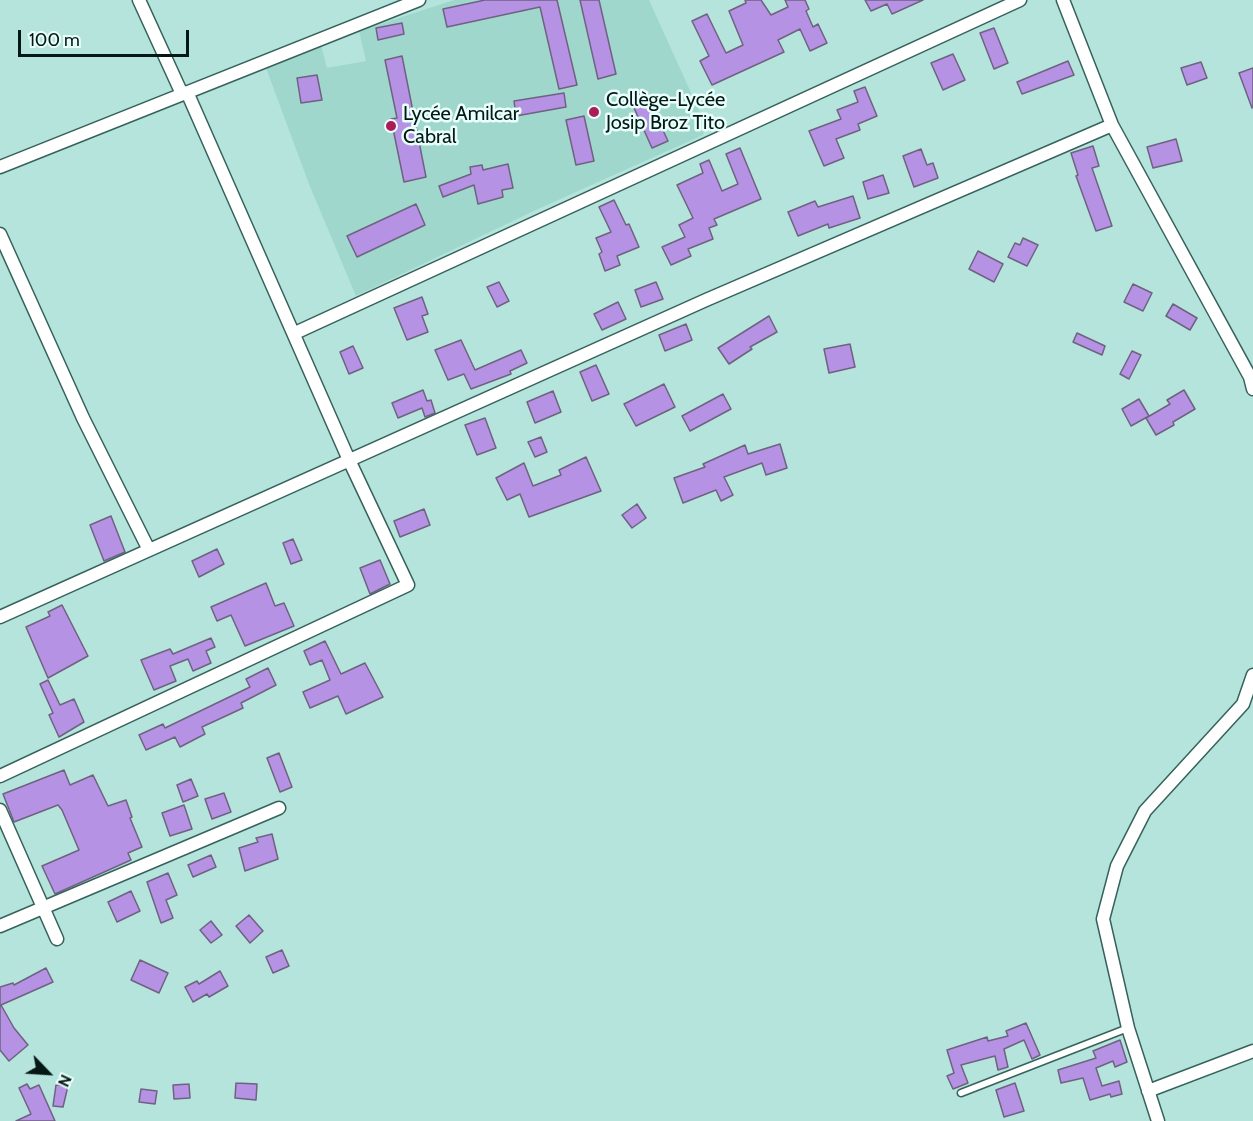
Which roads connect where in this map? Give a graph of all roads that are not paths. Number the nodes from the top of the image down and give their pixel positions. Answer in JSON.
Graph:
{"nodes":[{"id":1,"x":139,"y":0,"type":"edge"},
{"id":2,"x":419,"y":0,"type":"edge"},
{"id":3,"x":1020,"y":0,"type":"edge"},
{"id":4,"x":1063,"y":0,"type":"edge"},
{"id":5,"x":184,"y":93,"type":"junction"},
{"id":6,"x":1112,"y":125,"type":"junction"},
{"id":7,"x":0,"y":166,"type":"edge"},
{"id":8,"x":0,"y":234,"type":"edge"},
{"id":9,"x":295,"y":333,"type":"junction"},
{"id":10,"x":1253,"y":389,"type":"edge"},
{"id":11,"x":349,"y":460,"type":"junction"},
{"id":12,"x":150,"y":550,"type":"junction"},
{"id":13,"x":0,"y":617,"type":"edge"},
{"id":14,"x":1253,"y":675,"type":"edge"},
{"id":15,"x":0,"y":776,"type":"edge"},
{"id":16,"x":279,"y":808,"type":"dead end"},
{"id":17,"x":0,"y":810,"type":"edge"},
{"id":18,"x":43,"y":907,"type":"junction"},
{"id":19,"x":0,"y":926,"type":"edge"},
{"id":20,"x":57,"y":939,"type":"dead end"},
{"id":21,"x":1128,"y":1028,"type":"junction"},
{"id":22,"x":1253,"y":1051,"type":"edge"},
{"id":23,"x":1148,"y":1091,"type":"junction"},
{"id":24,"x":960,"y":1093,"type":"dead end"},
{"id":25,"x":1158,"y":1121,"type":"edge"}],
"edges":[{"from":1,"to":5,"type":"street"},
{"from":2,"to":5,"type":"street"},
{"from":3,"to":9,"type":"street"},
{"from":4,"to":6,"type":"street"},
{"from":5,"to":7,"type":"street"},
{"from":5,"to":9,"type":"street"},
{"from":6,"to":10,"type":"street"},
{"from":6,"to":11,"type":"street"},
{"from":8,"to":12,"type":"street"},
{"from":9,"to":11,"type":"street"},
{"from":11,"to":12,"type":"street"},
{"from":11,"to":15,"type":"street"},
{"from":12,"to":13,"type":"street"},
{"from":14,"to":21,"type":"street"},
{"from":16,"to":18,"type":"street"},
{"from":17,"to":18,"type":"street"},
{"from":18,"to":19,"type":"street"},
{"from":18,"to":20,"type":"street"},
{"from":21,"to":23,"type":"street"},
{"from":21,"to":24,"type":"lane"},
{"from":22,"to":23,"type":"street"},
{"from":23,"to":25,"type":"street"}]}
